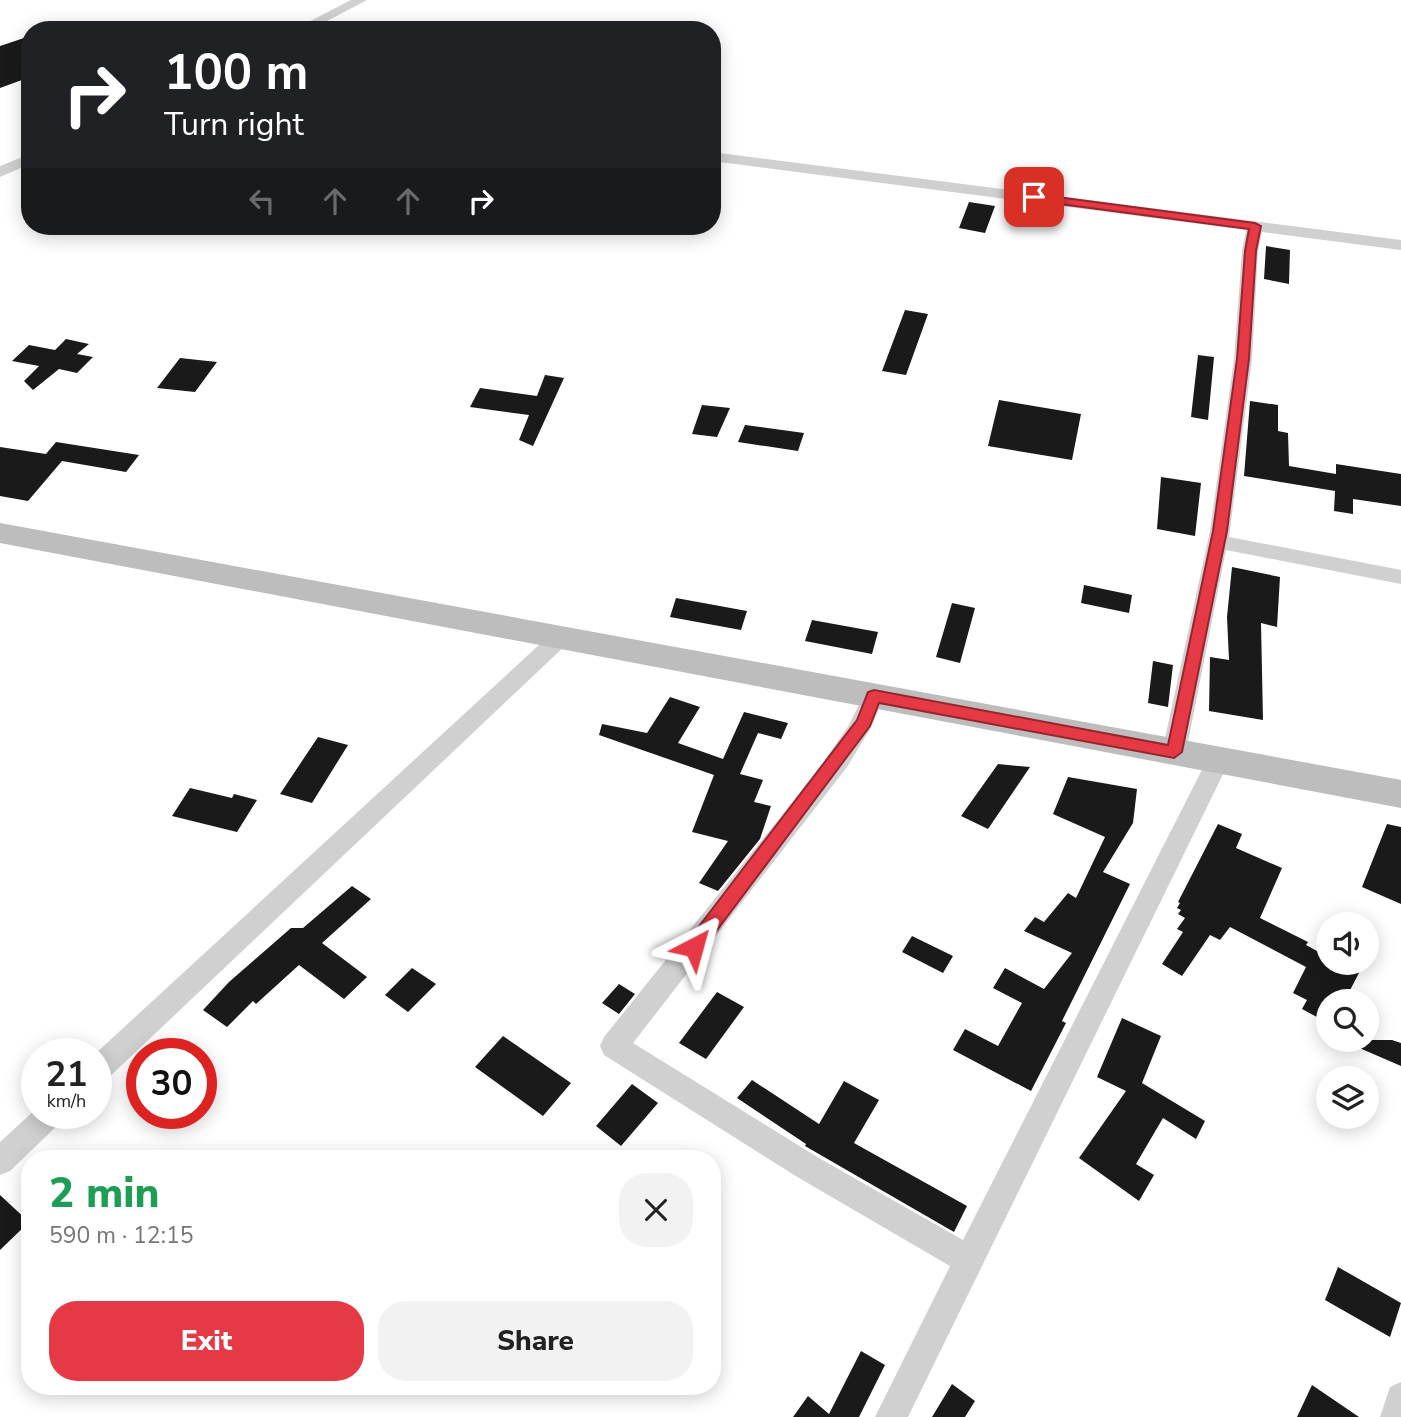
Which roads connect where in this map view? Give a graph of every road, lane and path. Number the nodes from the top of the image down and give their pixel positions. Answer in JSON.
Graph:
{"nodes":[{"id":1,"x":361,"y":0,"type":"edge"},
{"id":2,"x":318,"y":21,"type":"edge"},
{"id":3,"x":721,"y":157,"type":"edge"},
{"id":4,"x":21,"y":162,"type":"edge"},
{"id":5,"x":0,"y":172,"type":"edge"},
{"id":6,"x":1255,"y":226,"type":"junction"},
{"id":7,"x":1401,"y":245,"type":"edge"},
{"id":8,"x":0,"y":533,"type":"edge"},
{"id":9,"x":1218,"y":542,"type":"junction"},
{"id":10,"x":1401,"y":578,"type":"edge"},
{"id":11,"x":560,"y":638,"type":"junction"},
{"id":12,"x":874,"y":696,"type":"junction"},
{"id":13,"x":1174,"y":752,"type":"junction"},
{"id":14,"x":1218,"y":760,"type":"junction"},
{"id":15,"x":1401,"y":794,"type":"edge"},
{"id":16,"x":112,"y":1056,"type":"edge"},
{"id":17,"x":34,"y":1129,"type":"edge"},
{"id":18,"x":0,"y":1161,"type":"edge"},
{"id":19,"x":969,"y":1260,"type":"junction"},
{"id":20,"x":1401,"y":1398,"type":"edge"},
{"id":21,"x":891,"y":1417,"type":"edge"},
{"id":22,"x":1396,"y":1417,"type":"edge"}],
"edges":[{"from":1,"to":2,"type":"street"},
{"from":3,"to":6,"type":"street"},
{"from":4,"to":5,"type":"street"},
{"from":6,"to":7,"type":"street"},
{"from":6,"to":9,"type":"street"},
{"from":8,"to":11,"type":"street"},
{"from":9,"to":10,"type":"street"},
{"from":9,"to":13,"type":"street"},
{"from":11,"to":12,"type":"street"},
{"from":11,"to":16,"type":"street"},
{"from":12,"to":13,"type":"street"},
{"from":12,"to":19,"type":"street"},
{"from":13,"to":14,"type":"street"},
{"from":14,"to":15,"type":"street"},
{"from":14,"to":19,"type":"street"},
{"from":17,"to":18,"type":"street"},
{"from":19,"to":21,"type":"street"},
{"from":20,"to":22,"type":"street"}]}
